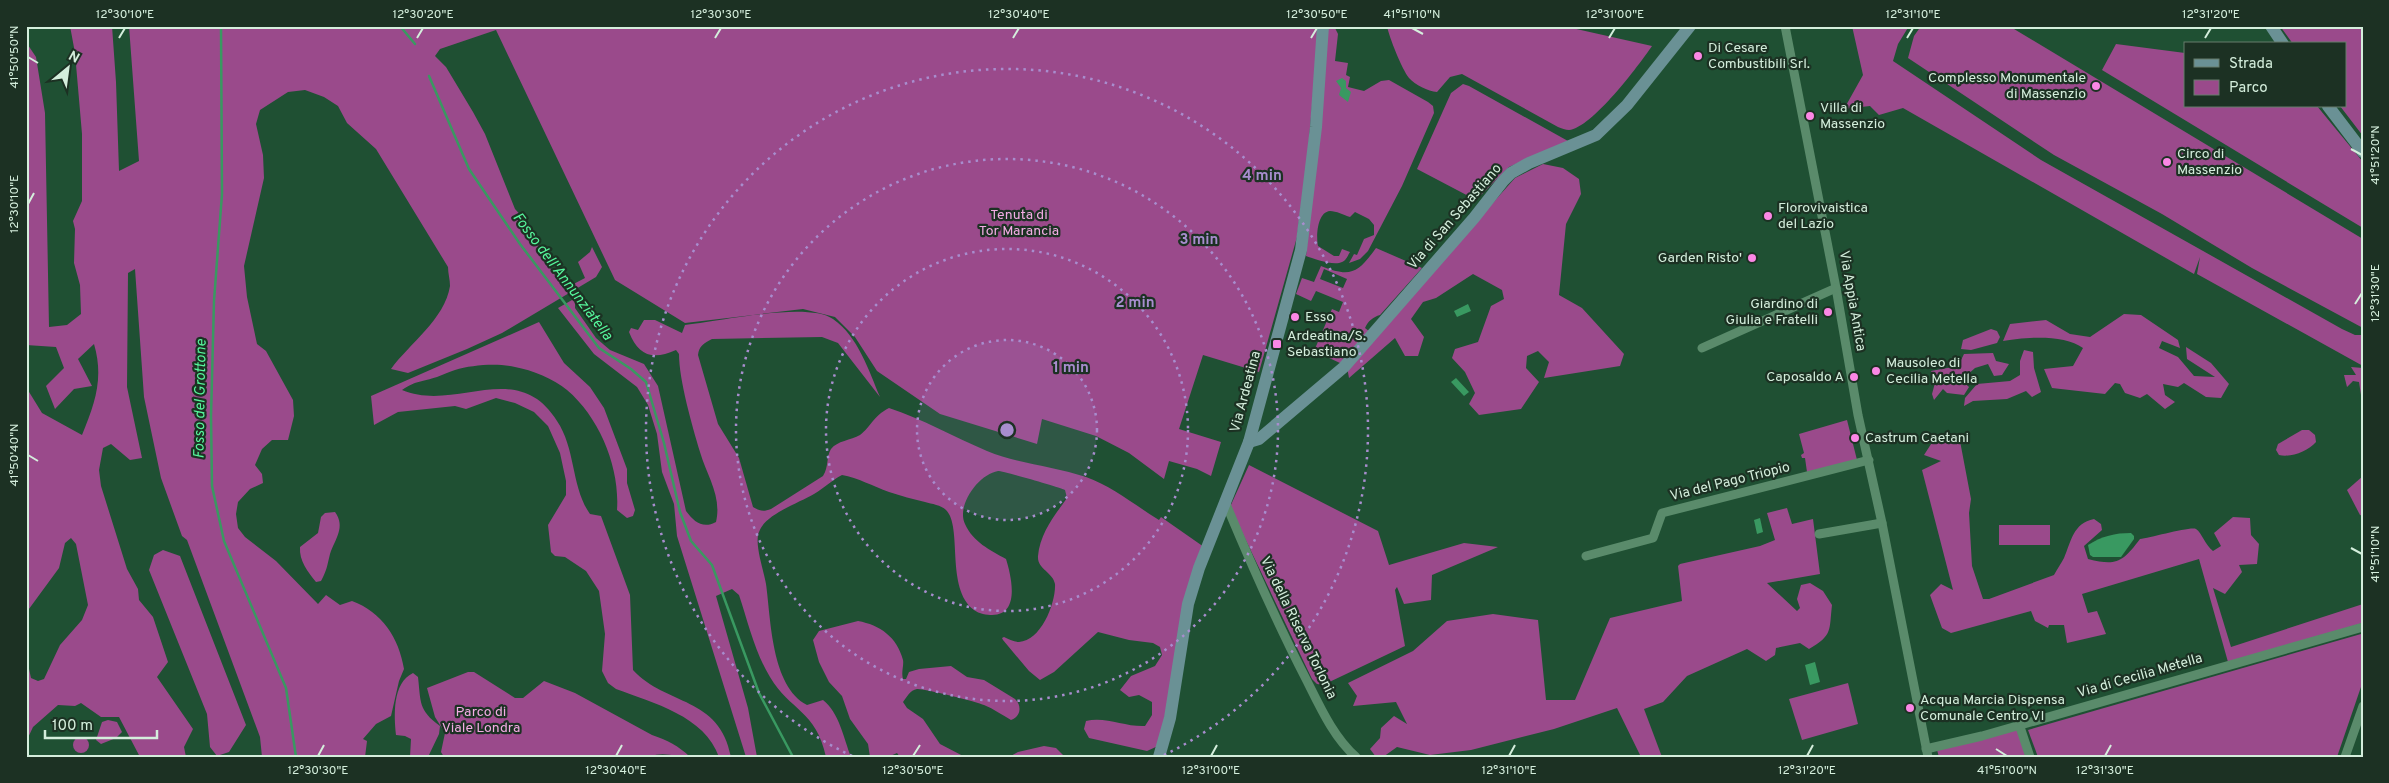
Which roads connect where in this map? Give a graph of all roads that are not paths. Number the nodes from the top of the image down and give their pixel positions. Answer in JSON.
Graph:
{"nodes":[{"id":1,"x":1323,"y":26,"type":"edge"},
{"id":2,"x":1690,"y":26,"type":"edge"},
{"id":3,"x":1785,"y":26,"type":"edge"},
{"id":4,"x":2271,"y":26,"type":"edge"},
{"id":5,"x":2282,"y":42,"type":"edge"},
{"id":6,"x":2330,"y":108,"type":"edge"},
{"id":7,"x":2363,"y":152,"type":"edge"},
{"id":8,"x":1836,"y":288,"type":"junction"},
{"id":9,"x":1702,"y":348,"type":"dead end"},
{"id":10,"x":1249,"y":442,"type":"junction"},
{"id":11,"x":1868,"y":460,"type":"junction"},
{"id":12,"x":1226,"y":504,"type":"junction"},
{"id":13,"x":1882,"y":523,"type":"junction"},
{"id":14,"x":1819,"y":534,"type":"dead end"},
{"id":15,"x":1586,"y":556,"type":"dead end"},
{"id":16,"x":2362,"y":628,"type":"edge"},
{"id":17,"x":2363,"y":706,"type":"edge"},
{"id":18,"x":2018,"y":724,"type":"junction"},
{"id":19,"x":1927,"y":753,"type":"edge"},
{"id":20,"x":1159,"y":757,"type":"edge"},
{"id":21,"x":1356,"y":757,"type":"edge"},
{"id":22,"x":2030,"y":757,"type":"edge"},
{"id":23,"x":2345,"y":757,"type":"edge"}],
"edges":[{"from":1,"to":10,"type":"main road","name":"Via Ardeatina"},
{"from":2,"to":10,"type":"main road","name":"Via di San Sebastiano"},
{"from":3,"to":8,"type":"street","name":"Via Appia Antica"},
{"from":4,"to":5,"type":"main road"},
{"from":6,"to":7,"type":"main road"},
{"from":8,"to":9,"type":"street"},
{"from":8,"to":11,"type":"street","name":"Via Appia Antica"},
{"from":10,"to":12,"type":"main road","name":"Via Ardeatina"},
{"from":11,"to":13,"type":"street","name":"Via Appia Antica"},
{"from":11,"to":15,"type":"street","name":"Via del Pago Triopio"},
{"from":12,"to":20,"type":"main road","name":"Via Ardeatina"},
{"from":12,"to":21,"type":"street","name":"Via della Riserva Torlonia"},
{"from":13,"to":14,"type":"street"},
{"from":13,"to":19,"type":"street","name":"Via Appia Antica"},
{"from":16,"to":18,"type":"street","name":"Via di Cecilia Metella"},
{"from":17,"to":23,"type":"street"},
{"from":18,"to":19,"type":"street","name":"Via di Cecilia Metella"},
{"from":18,"to":22,"type":"street"}]}
